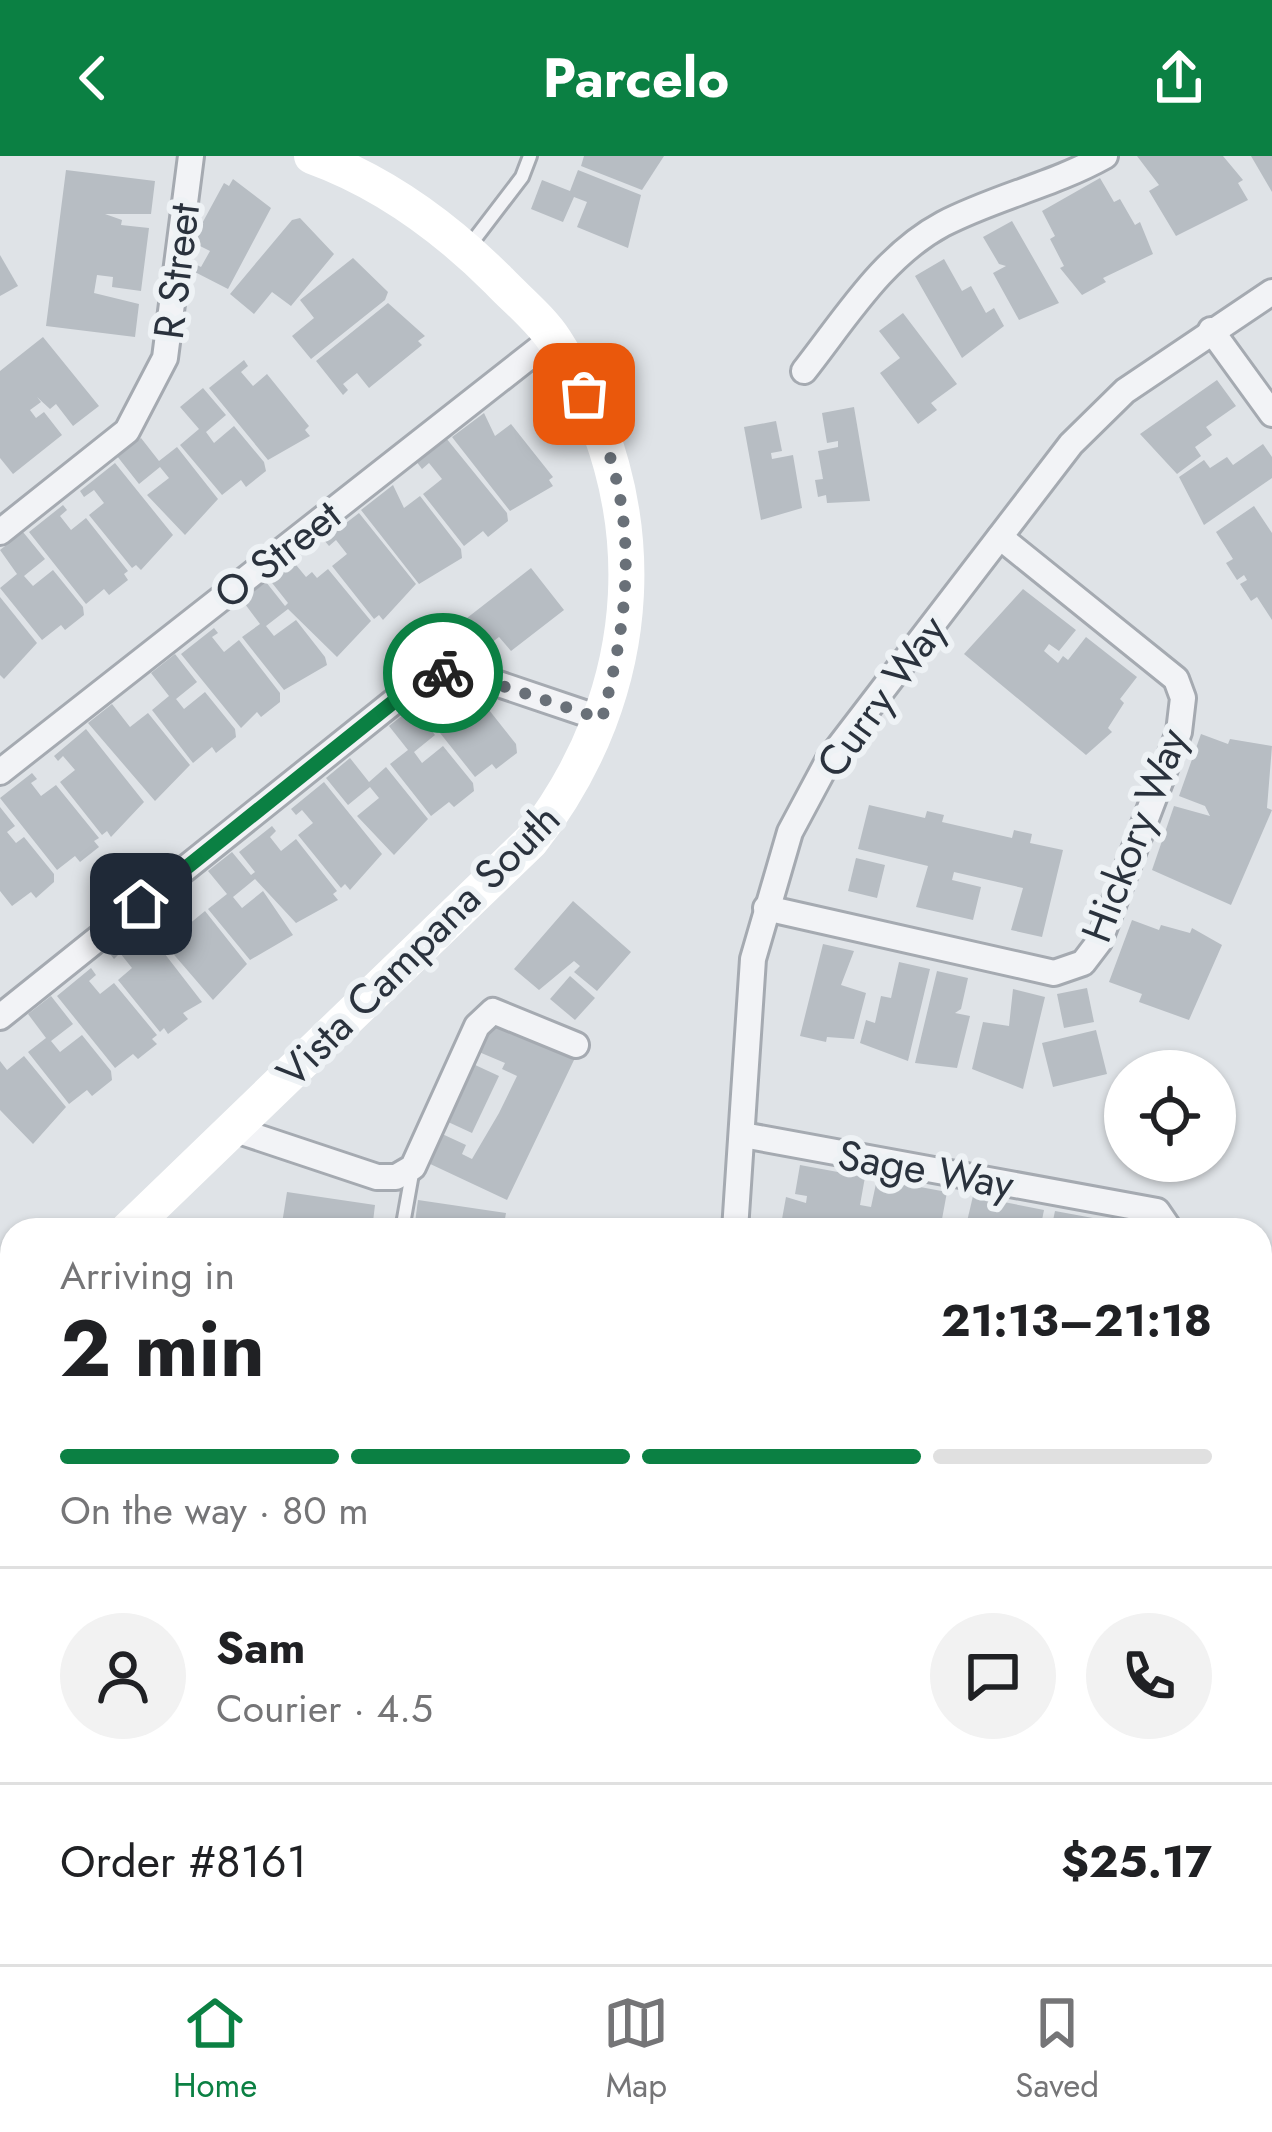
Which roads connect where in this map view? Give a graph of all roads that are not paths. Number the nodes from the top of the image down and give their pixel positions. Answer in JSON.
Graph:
{"nodes":[{"id":1,"x":190,"y":156,"type":"edge"},
{"id":2,"x":312,"y":156,"type":"edge"},
{"id":3,"x":530,"y":156,"type":"edge"},
{"id":4,"x":1105,"y":156,"type":"edge"},
{"id":5,"x":467,"y":249,"type":"junction"},
{"id":6,"x":1272,"y":292,"type":"edge"},
{"id":7,"x":1211,"y":330,"type":"junction"},
{"id":8,"x":554,"y":337,"type":"junction"},
{"id":9,"x":804,"y":371,"type":"dead end"},
{"id":10,"x":1272,"y":414,"type":"edge"},
{"id":11,"x":0,"y":532,"type":"edge"},
{"id":12,"x":1000,"y":537,"type":"junction"},
{"id":13,"x":602,"y":719,"type":"junction"},
{"id":14,"x":0,"y":772,"type":"edge"},
{"id":15,"x":766,"y":908,"type":"junction"},
{"id":16,"x":0,"y":1017,"type":"edge"},
{"id":17,"x":576,"y":1045,"type":"dead end"},
{"id":18,"x":233,"y":1129,"type":"junction"},
{"id":19,"x":743,"y":1135,"type":"junction"},
{"id":20,"x":413,"y":1167,"type":"junction"},
{"id":21,"x":140,"y":1218,"type":"edge"},
{"id":22,"x":404,"y":1218,"type":"edge"},
{"id":23,"x":736,"y":1218,"type":"edge"},
{"id":24,"x":1162,"y":1218,"type":"edge"}],
"edges":[{"from":1,"to":11,"type":"street","name":"R Street"},
{"from":2,"to":5,"type":"street","name":"Vista Campana South"},
{"from":3,"to":5,"type":"lane"},
{"from":4,"to":9,"type":"street"},
{"from":5,"to":8,"type":"street","name":"Vista Campana South"},
{"from":6,"to":7,"type":"street","name":"Curry Way"},
{"from":7,"to":10,"type":"street"},
{"from":7,"to":12,"type":"street","name":"Curry Way"},
{"from":8,"to":13,"type":"street","name":"Vista Campana South"},
{"from":8,"to":14,"type":"street","name":"O Street"},
{"from":12,"to":15,"type":"street","name":"Curry Way"},
{"from":12,"to":15,"type":"street","name":"Hickory Way"},
{"from":13,"to":16,"type":"street"},
{"from":13,"to":18,"type":"street","name":"Vista Campana South"},
{"from":15,"to":19,"type":"street","name":"Curry Way"},
{"from":17,"to":20,"type":"street"},
{"from":18,"to":20,"type":"street"},
{"from":18,"to":21,"type":"street","name":"Vista Campana South"},
{"from":19,"to":23,"type":"street","name":"Curry Way"},
{"from":19,"to":24,"type":"street","name":"Sage Way"},
{"from":20,"to":22,"type":"lane"}]}
